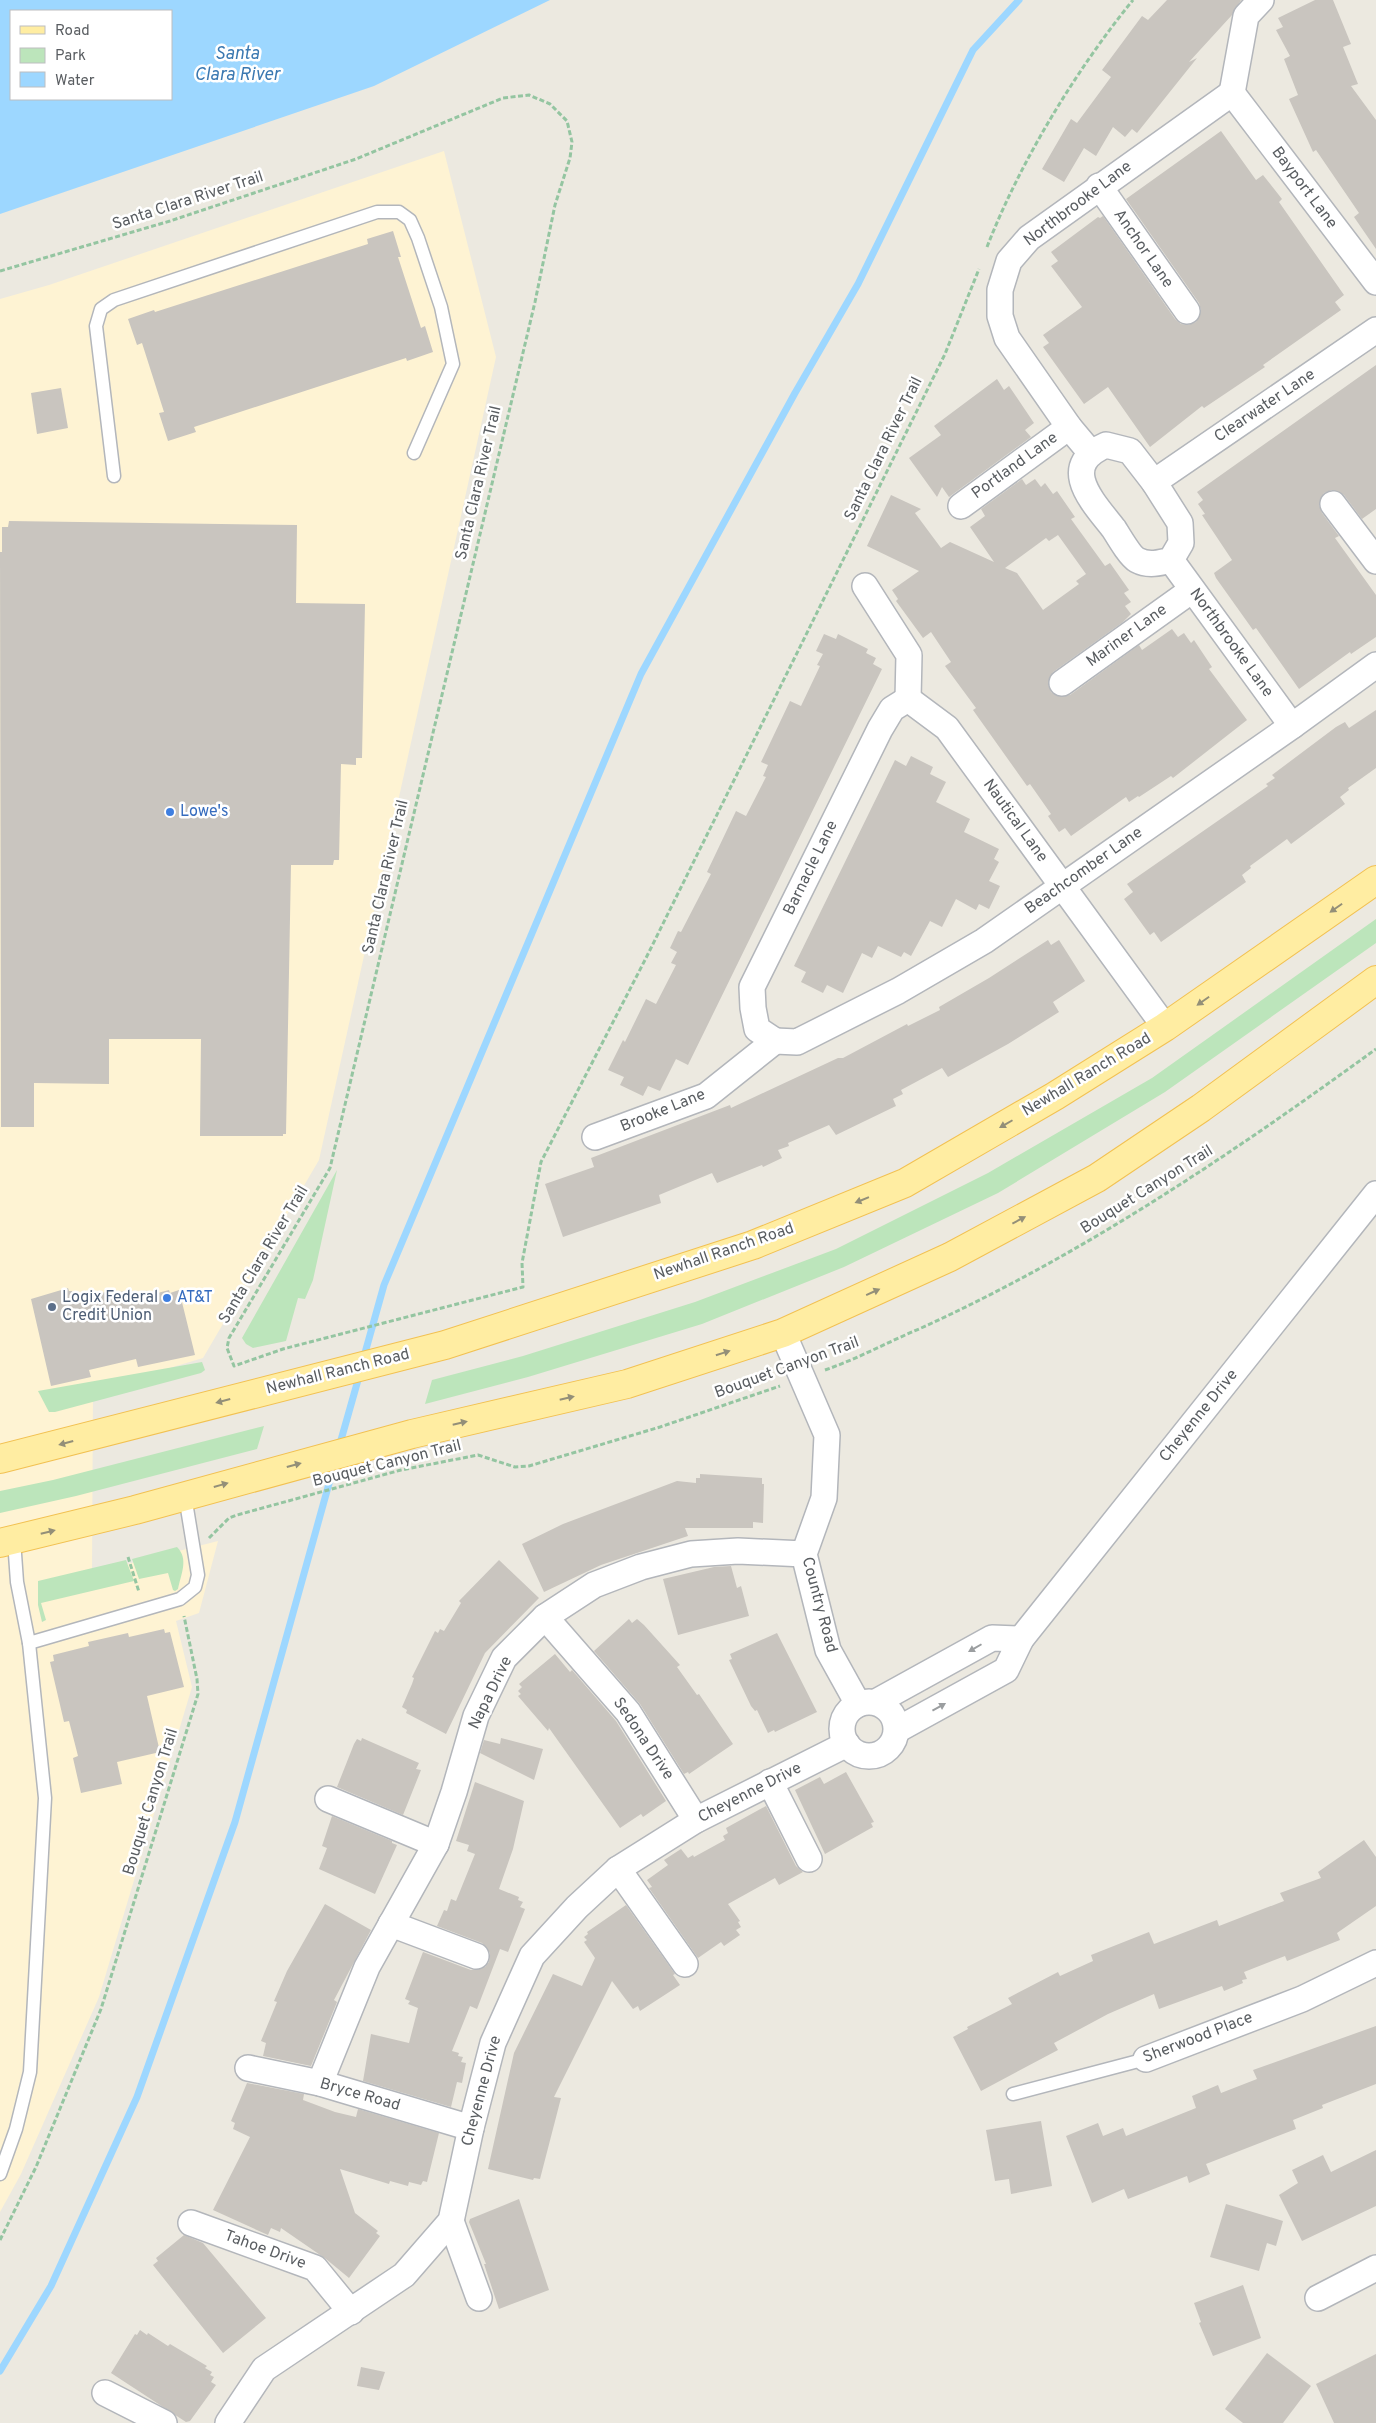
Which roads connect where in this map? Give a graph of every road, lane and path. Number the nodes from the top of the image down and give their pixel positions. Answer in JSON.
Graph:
{"nodes":[{"id":1,"x":1133,"y":0,"type":"edge"},
{"id":2,"x":1261,"y":0,"type":"edge"},
{"id":3,"x":1232,"y":93,"type":"junction"},
{"id":4,"x":1098,"y":186,"type":"junction"},
{"id":5,"x":987,"y":248,"type":"dead end"},
{"id":6,"x":980,"y":265,"type":"dead end"},
{"id":7,"x":0,"y":271,"type":"edge"},
{"id":8,"x":1376,"y":282,"type":"edge"},
{"id":9,"x":1186,"y":311,"type":"dead end"},
{"id":10,"x":1376,"y":330,"type":"edge"},
{"id":11,"x":1070,"y":427,"type":"junction"},
{"id":12,"x":1090,"y":452,"type":"junction"},
{"id":13,"x":414,"y":453,"type":"dead end"},
{"id":14,"x":114,"y":476,"type":"dead end"},
{"id":15,"x":1154,"y":482,"type":"junction"},
{"id":16,"x":1333,"y":504,"type":"dead end"},
{"id":17,"x":961,"y":506,"type":"dead end"},
{"id":18,"x":1171,"y":560,"type":"junction"},
{"id":19,"x":1376,"y":561,"type":"edge"},
{"id":20,"x":865,"y":586,"type":"dead end"},
{"id":21,"x":1192,"y":590,"type":"junction"},
{"id":22,"x":1376,"y":665,"type":"edge"},
{"id":23,"x":1062,"y":683,"type":"dead end"},
{"id":24,"x":908,"y":699,"type":"junction"},
{"id":25,"x":1292,"y":726,"type":"junction"},
{"id":26,"x":1376,"y":880,"type":"edge"},
{"id":27,"x":1063,"y":886,"type":"junction"},
{"id":28,"x":1376,"y":980,"type":"edge"},
{"id":29,"x":1164,"y":1027,"type":"junction"},
{"id":30,"x":774,"y":1041,"type":"junction"},
{"id":31,"x":1376,"y":1049,"type":"edge"},
{"id":32,"x":595,"y":1137,"type":"dead end"},
{"id":33,"x":1376,"y":1194,"type":"edge"},
{"id":34,"x":783,"y":1333,"type":"junction"},
{"id":35,"x":803,"y":1378,"type":"junction"},
{"id":36,"x":0,"y":1458,"type":"edge"},
{"id":37,"x":185,"y":1496,"type":"junction"},
{"id":38,"x":7,"y":1541,"type":"edge"},
{"id":39,"x":203,"y":1541,"type":"dead end"},
{"id":40,"x":804,"y":1554,"type":"junction"},
{"id":41,"x":182,"y":1608,"type":"dead end"},
{"id":42,"x":545,"y":1617,"type":"junction"},
{"id":43,"x":1021,"y":1639,"type":"junction"},
{"id":44,"x":29,"y":1643,"type":"junction"},
{"id":45,"x":867,"y":1703,"type":"junction"},
{"id":46,"x":897,"y":1730,"type":"junction"},
{"id":47,"x":847,"y":1744,"type":"junction"},
{"id":48,"x":770,"y":1782,"type":"junction"},
{"id":49,"x":328,"y":1799,"type":"dead end"},
{"id":50,"x":696,"y":1820,"type":"junction"},
{"id":51,"x":436,"y":1844,"type":"junction"},
{"id":52,"x":809,"y":1859,"type":"dead end"},
{"id":53,"x":618,"y":1870,"type":"junction"},
{"id":54,"x":391,"y":1924,"type":"junction"},
{"id":55,"x":476,"y":1956,"type":"dead end"},
{"id":56,"x":1376,"y":1963,"type":"edge"},
{"id":57,"x":685,"y":1964,"type":"dead end"},
{"id":58,"x":1146,"y":2059,"type":"joint"},
{"id":59,"x":248,"y":2068,"type":"dead end"},
{"id":60,"x":320,"y":2083,"type":"junction"},
{"id":61,"x":1013,"y":2094,"type":"dead end"},
{"id":62,"x":470,"y":2128,"type":"junction"},
{"id":63,"x":0,"y":2174,"type":"edge"},
{"id":64,"x":451,"y":2221,"type":"junction"},
{"id":65,"x":190,"y":2223,"type":"dead end"},
{"id":66,"x":0,"y":2240,"type":"edge"},
{"id":67,"x":1376,"y":2268,"type":"edge"},
{"id":68,"x":479,"y":2298,"type":"dead end"},
{"id":69,"x":1318,"y":2298,"type":"dead end"},
{"id":70,"x":351,"y":2312,"type":"junction"},
{"id":71,"x":105,"y":2394,"type":"dead end"},
{"id":72,"x":164,"y":2423,"type":"edge"},
{"id":73,"x":228,"y":2423,"type":"edge"}],
"edges":[{"from":1,"to":5,"type":"path"},
{"from":2,"to":3,"type":"street"},
{"from":3,"to":4,"type":"street","name":"Northbrooke Lane"},
{"from":3,"to":8,"type":"street","name":"Bayport Lane"},
{"from":4,"to":9,"type":"street","name":"Anchor Lane"},
{"from":4,"to":11,"type":"street","name":"Northbrooke Lane"},
{"from":6,"to":7,"type":"path","name":"Santa Clara River Trail"},
{"from":10,"to":15,"type":"street","name":"Clearwater Lane"},
{"from":11,"to":12,"type":"street","name":"Northbrooke Lane"},
{"from":11,"to":17,"type":"street","name":"Portland Lane"},
{"from":12,"to":15,"type":"street"},
{"from":12,"to":18,"type":"street"},
{"from":13,"to":14,"type":"lane"},
{"from":15,"to":18,"type":"street"},
{"from":16,"to":19,"type":"street"},
{"from":18,"to":21,"type":"street","name":"Northbrooke Lane"},
{"from":20,"to":24,"type":"street"},
{"from":21,"to":23,"type":"street","name":"Mariner Lane"},
{"from":21,"to":25,"type":"street","name":"Northbrooke Lane"},
{"from":22,"to":25,"type":"street","name":"Beachcomber Lane"},
{"from":24,"to":27,"type":"street","name":"Nautical Lane"},
{"from":24,"to":30,"type":"street","name":"Barnacle Lane"},
{"from":25,"to":27,"type":"street","name":"Beachcomber Lane"},
{"from":26,"to":29,"type":"main road","name":"Newhall Ranch Road","one_way":true},
{"from":27,"to":29,"type":"street","name":"Nautical Lane"},
{"from":27,"to":30,"type":"street","name":"Beachcomber Lane"},
{"from":34,"to":28,"type":"main road","one_way":true},
{"from":29,"to":36,"type":"main road","name":"Newhall Ranch Road","one_way":true},
{"from":30,"to":32,"type":"street","name":"Brooke Lane"},
{"from":31,"to":35,"type":"path","name":"Bouquet Canyon Trail"},
{"from":33,"to":43,"type":"street","name":"Cheyenne Drive"},
{"from":34,"to":35,"type":"street","name":"Country Road"},
{"from":37,"to":34,"type":"main road","one_way":true},
{"from":35,"to":39,"type":"path","name":"Bouquet Canyon Trail"},
{"from":35,"to":40,"type":"street","name":"Country Road"},
{"from":38,"to":37,"type":"main road","one_way":true},
{"from":37,"to":44,"type":"lane"},
{"from":38,"to":44,"type":"lane"},
{"from":40,"to":42,"type":"street","name":"Napa Drive"},
{"from":40,"to":45,"type":"street","name":"Country Road"},
{"from":41,"to":66,"type":"path","name":"Bouquet Canyon Trail"},
{"from":42,"to":50,"type":"street","name":"Sedona Drive"},
{"from":42,"to":51,"type":"street","name":"Napa Drive"},
{"from":43,"to":45,"type":"street","one_way":true},
{"from":46,"to":43,"type":"street","name":"Cheyenne Drive","one_way":true},
{"from":44,"to":63,"type":"lane"},
{"from":45,"to":46,"type":"street"},
{"from":45,"to":47,"type":"street"},
{"from":46,"to":47,"type":"street"},
{"from":47,"to":48,"type":"street","name":"Cheyenne Drive"},
{"from":48,"to":50,"type":"street","name":"Cheyenne Drive"},
{"from":48,"to":52,"type":"street"},
{"from":49,"to":51,"type":"street"},
{"from":50,"to":53,"type":"street","name":"Cheyenne Drive"},
{"from":51,"to":54,"type":"street","name":"Napa Drive"},
{"from":53,"to":57,"type":"street"},
{"from":53,"to":62,"type":"street","name":"Cheyenne Drive"},
{"from":54,"to":55,"type":"street"},
{"from":54,"to":60,"type":"street","name":"Napa Drive"},
{"from":56,"to":58,"type":"street","name":"Sherwood Place"},
{"from":58,"to":61,"type":"lane","name":"Sherwood Place"},
{"from":59,"to":60,"type":"street","name":"Bryce Road"},
{"from":60,"to":62,"type":"street","name":"Bryce Road"},
{"from":62,"to":64,"type":"street","name":"Cheyenne Drive"},
{"from":64,"to":68,"type":"street"},
{"from":64,"to":70,"type":"street","name":"Cheyenne Drive"},
{"from":65,"to":70,"type":"street","name":"Tahoe Drive"},
{"from":67,"to":69,"type":"street"},
{"from":70,"to":73,"type":"street","name":"Cheyenne Drive"},
{"from":71,"to":72,"type":"street"}]}
